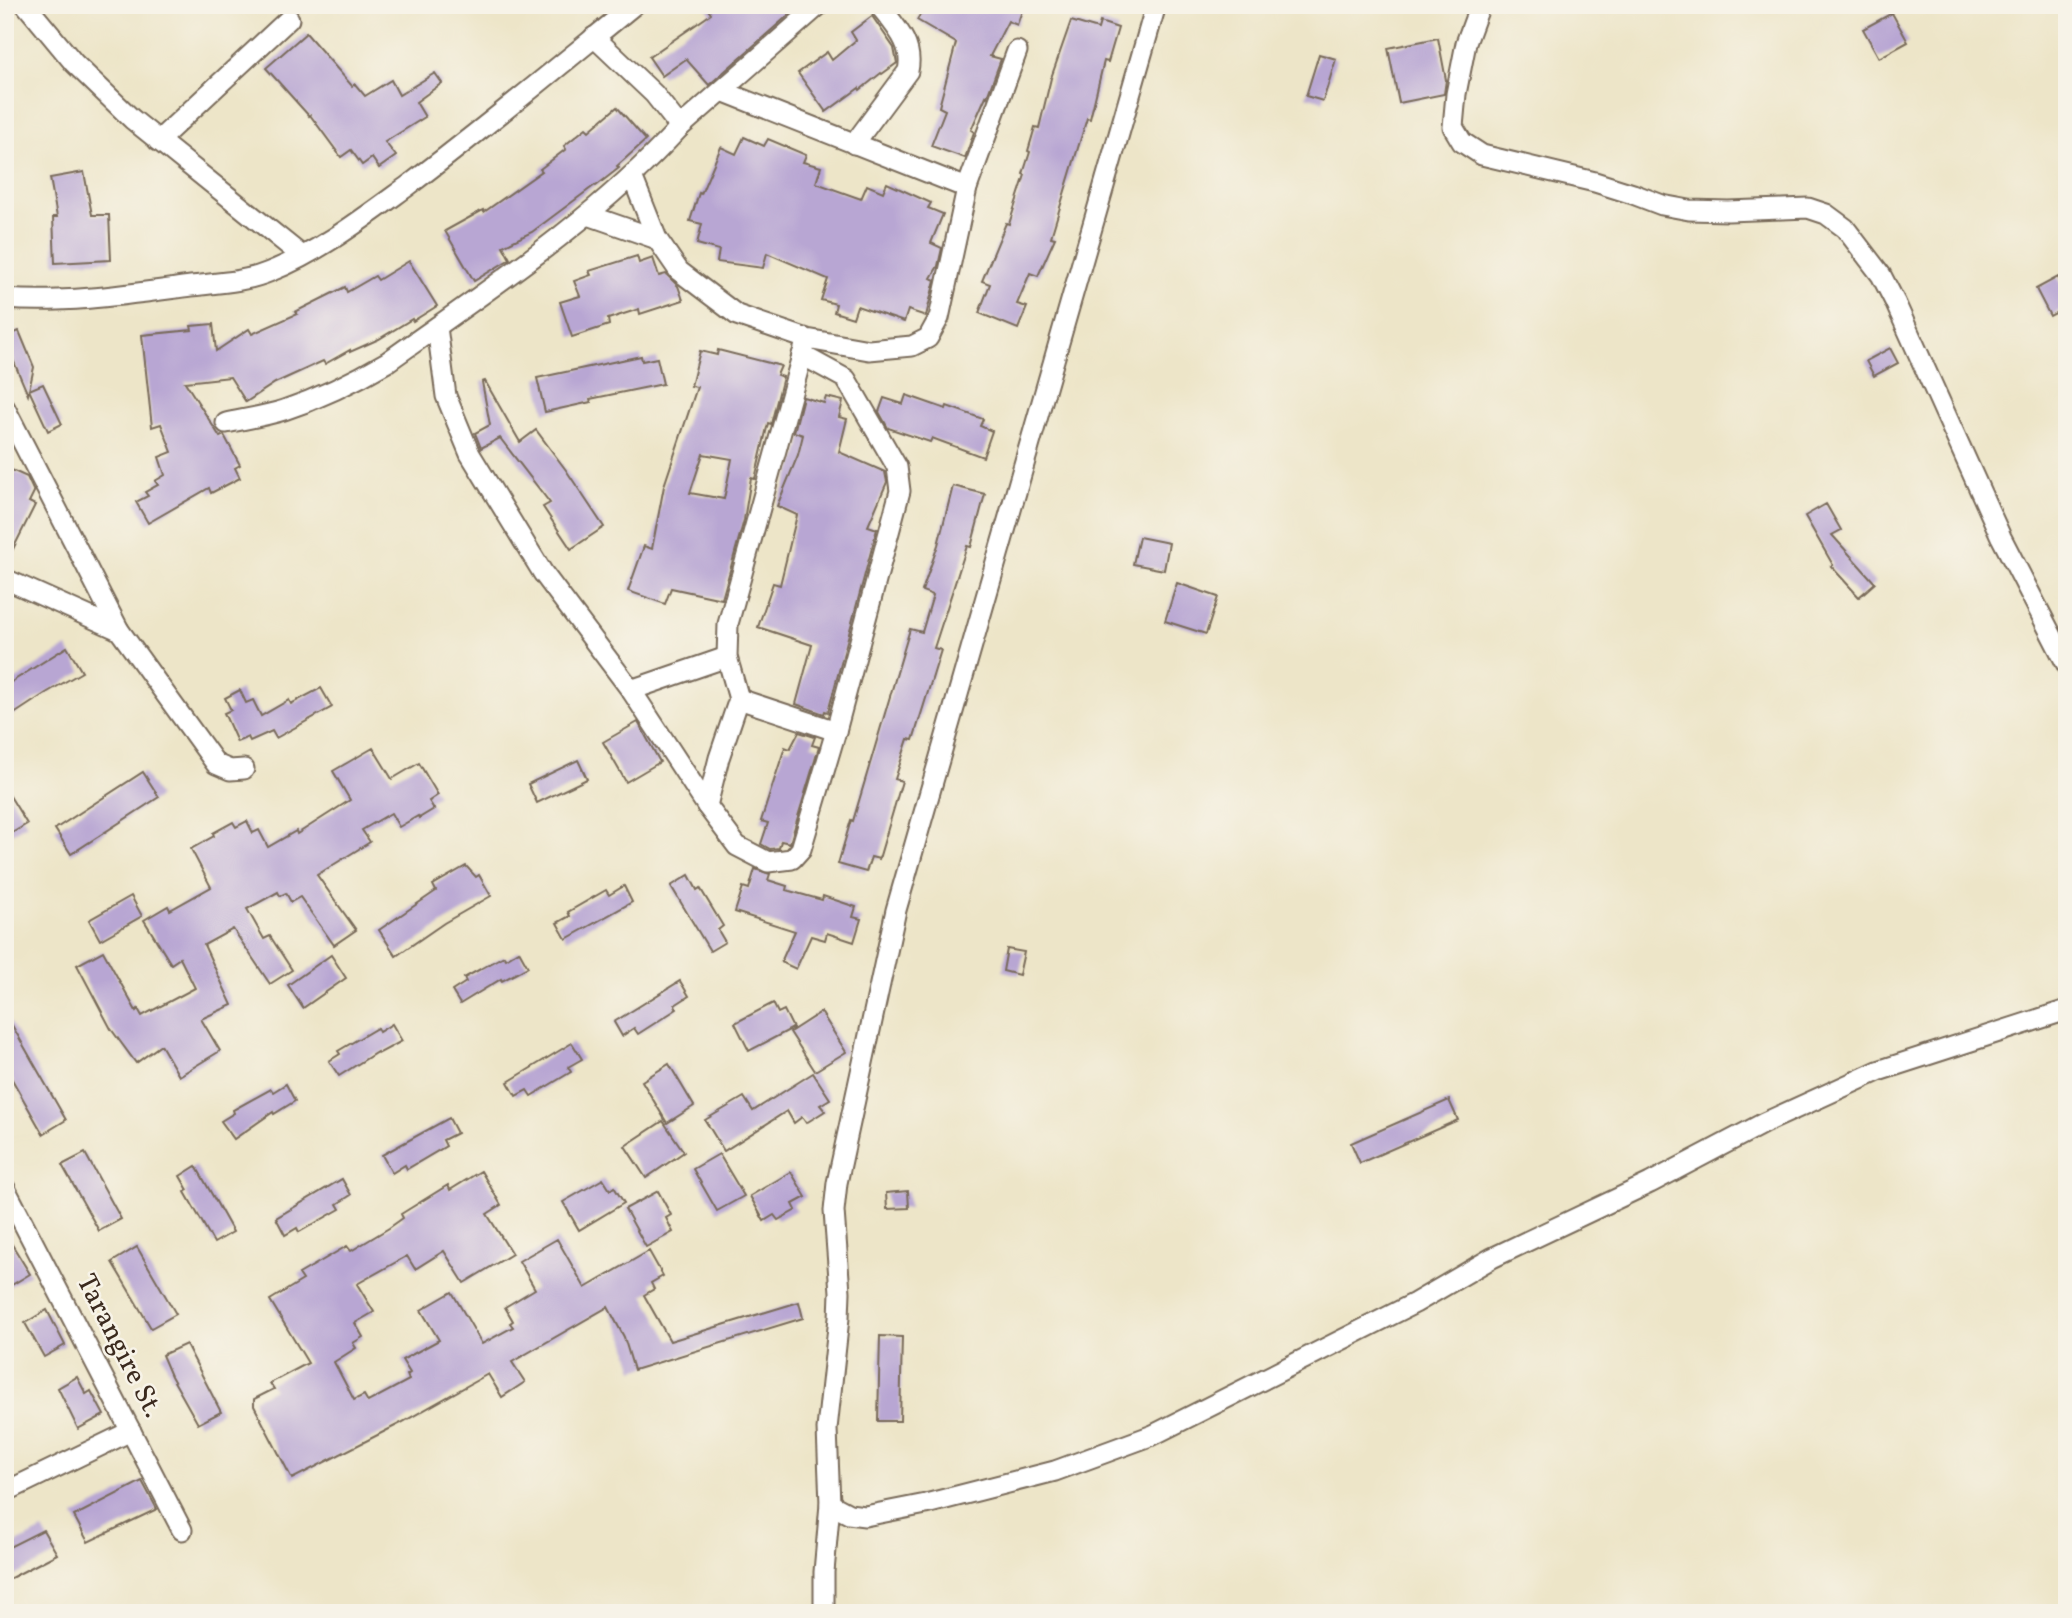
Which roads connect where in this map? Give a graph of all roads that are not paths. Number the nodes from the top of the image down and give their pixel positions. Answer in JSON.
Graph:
{"nodes":[{"id":1,"x":26,"y":5,"type":"edge"},
{"id":2,"x":634,"y":5,"type":"edge"},
{"id":3,"x":819,"y":5,"type":"edge"},
{"id":4,"x":879,"y":5,"type":"edge"},
{"id":5,"x":1156,"y":5,"type":"edge"},
{"id":6,"x":1480,"y":5,"type":"edge"},
{"id":7,"x":289,"y":19,"type":"dead end"},
{"id":8,"x":594,"y":37,"type":"junction"},
{"id":9,"x":1017,"y":51,"type":"dead end"},
{"id":10,"x":722,"y":91,"type":"junction"},
{"id":11,"x":680,"y":127,"type":"junction"},
{"id":12,"x":158,"y":141,"type":"junction"},
{"id":13,"x":854,"y":145,"type":"junction"},
{"id":14,"x":632,"y":177,"type":"junction"},
{"id":15,"x":967,"y":188,"type":"junction"},
{"id":16,"x":588,"y":215,"type":"junction"},
{"id":17,"x":657,"y":239,"type":"junction"},
{"id":18,"x":302,"y":256,"type":"junction"},
{"id":19,"x":5,"y":299,"type":"edge"},
{"id":20,"x":437,"y":327,"type":"junction"},
{"id":21,"x":804,"y":347,"type":"junction"},
{"id":22,"x":5,"y":408,"type":"edge"},
{"id":23,"x":226,"y":423,"type":"dead end"},
{"id":24,"x":5,"y":579,"type":"edge"},
{"id":25,"x":119,"y":630,"type":"junction"},
{"id":26,"x":727,"y":657,"type":"junction"},
{"id":27,"x":2067,"y":665,"type":"edge"},
{"id":28,"x":631,"y":690,"type":"junction"},
{"id":29,"x":739,"y":699,"type":"junction"},
{"id":30,"x":836,"y":731,"type":"junction"},
{"id":31,"x":244,"y":769,"type":"dead end"},
{"id":32,"x":707,"y":807,"type":"junction"},
{"id":33,"x":2067,"y":1010,"type":"edge"},
{"id":34,"x":5,"y":1188,"type":"edge"},
{"id":35,"x":131,"y":1431,"type":"junction"},
{"id":36,"x":5,"y":1492,"type":"edge"},
{"id":37,"x":830,"y":1504,"type":"junction"},
{"id":38,"x":182,"y":1530,"type":"dead end"},
{"id":39,"x":824,"y":1613,"type":"edge"}],
"edges":[{"from":1,"to":12,"type":"street"},
{"from":2,"to":8,"type":"street"},
{"from":3,"to":10,"type":"street"},
{"from":4,"to":13,"type":"street"},
{"from":5,"to":37,"type":"street"},
{"from":6,"to":27,"type":"street"},
{"from":7,"to":12,"type":"street"},
{"from":8,"to":11,"type":"street"},
{"from":8,"to":18,"type":"street"},
{"from":9,"to":15,"type":"street"},
{"from":10,"to":11,"type":"street"},
{"from":10,"to":13,"type":"street"},
{"from":11,"to":14,"type":"street"},
{"from":12,"to":18,"type":"street"},
{"from":13,"to":15,"type":"street"},
{"from":14,"to":16,"type":"street"},
{"from":14,"to":17,"type":"street"},
{"from":15,"to":21,"type":"street"},
{"from":16,"to":17,"type":"street"},
{"from":16,"to":20,"type":"street"},
{"from":17,"to":21,"type":"street"},
{"from":18,"to":19,"type":"street"},
{"from":20,"to":23,"type":"street"},
{"from":20,"to":28,"type":"street"},
{"from":21,"to":26,"type":"street"},
{"from":21,"to":30,"type":"street"},
{"from":22,"to":25,"type":"street"},
{"from":24,"to":25,"type":"street"},
{"from":25,"to":31,"type":"street"},
{"from":26,"to":28,"type":"street"},
{"from":26,"to":29,"type":"street"},
{"from":28,"to":32,"type":"street"},
{"from":29,"to":30,"type":"street"},
{"from":29,"to":32,"type":"street"},
{"from":30,"to":32,"type":"street"},
{"from":33,"to":37,"type":"street"},
{"from":34,"to":35,"type":"street","name":"Tarangire St."},
{"from":35,"to":36,"type":"street"},
{"from":35,"to":38,"type":"street","name":"Tarangire St."},
{"from":37,"to":39,"type":"street"}]}
